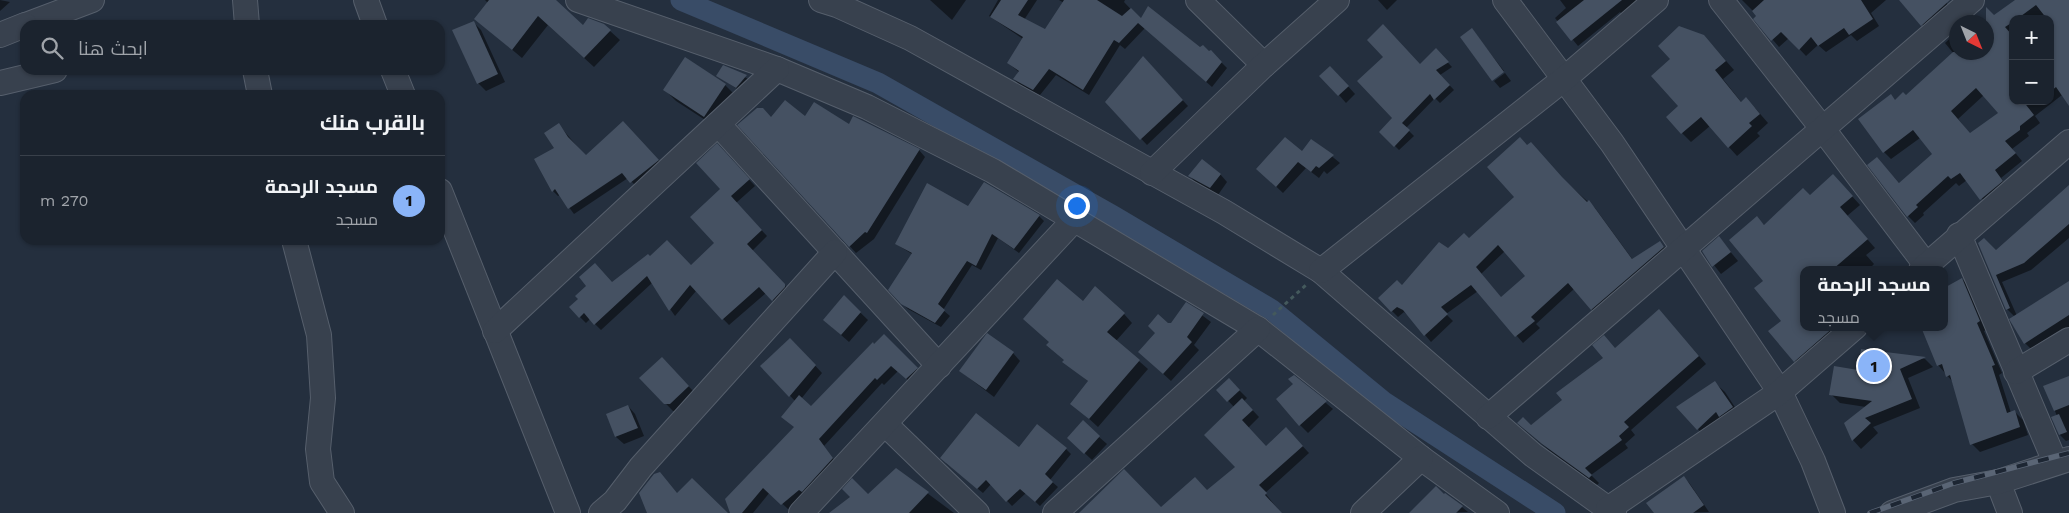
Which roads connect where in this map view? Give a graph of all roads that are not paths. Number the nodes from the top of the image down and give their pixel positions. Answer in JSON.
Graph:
{"nodes":[{"id":1,"x":92,"y":0,"type":"edge"},
{"id":2,"x":245,"y":0,"type":"edge"},
{"id":3,"x":366,"y":0,"type":"edge"},
{"id":4,"x":578,"y":0,"type":"edge"},
{"id":5,"x":1198,"y":0,"type":"edge"},
{"id":6,"x":1337,"y":0,"type":"edge"},
{"id":7,"x":1506,"y":0,"type":"edge"},
{"id":8,"x":1656,"y":0,"type":"edge"},
{"id":9,"x":1721,"y":0,"type":"edge"},
{"id":10,"x":1972,"y":0,"type":"edge"},
{"id":11,"x":833,"y":2,"type":"edge"},
{"id":12,"x":39,"y":20,"type":"edge"},
{"id":13,"x":247,"y":20,"type":"edge"},
{"id":14,"x":374,"y":20,"type":"edge"},
{"id":15,"x":20,"y":27,"type":"edge"},
{"id":16,"x":0,"y":35,"type":"edge"},
{"id":17,"x":1264,"y":65,"type":"junction"},
{"id":18,"x":777,"y":70,"type":"junction"},
{"id":19,"x":34,"y":75,"type":"edge"},
{"id":20,"x":256,"y":75,"type":"edge"},
{"id":21,"x":395,"y":75,"type":"edge"},
{"id":22,"x":1564,"y":79,"type":"junction"},
{"id":23,"x":0,"y":83,"type":"edge"},
{"id":24,"x":259,"y":90,"type":"edge"},
{"id":25,"x":401,"y":90,"type":"edge"},
{"id":26,"x":718,"y":124,"type":"junction"},
{"id":27,"x":1822,"y":128,"type":"junction"},
{"id":28,"x":2069,"y":142,"type":"edge"},
{"id":29,"x":1152,"y":173,"type":"junction"},
{"id":30,"x":445,"y":204,"type":"edge"},
{"id":31,"x":1074,"y":220,"type":"junction"},
{"id":32,"x":1959,"y":235,"type":"junction"},
{"id":33,"x":295,"y":245,"type":"edge"},
{"id":34,"x":1682,"y":247,"type":"junction"},
{"id":35,"x":835,"y":252,"type":"junction"},
{"id":36,"x":1923,"y":266,"type":"edge"},
{"id":37,"x":1925,"y":266,"type":"edge"},
{"id":38,"x":1314,"y":277,"type":"junction"},
{"id":39,"x":1262,"y":325,"type":"junction"},
{"id":40,"x":494,"y":331,"type":"junction"},
{"id":41,"x":1850,"y":331,"type":"edge"},
{"id":42,"x":2069,"y":340,"type":"edge"},
{"id":43,"x":939,"y":366,"type":"junction"},
{"id":44,"x":2016,"y":372,"type":"junction"},
{"id":45,"x":1780,"y":392,"type":"junction"},
{"id":46,"x":1488,"y":417,"type":"junction"},
{"id":47,"x":885,"y":424,"type":"junction"},
{"id":48,"x":1421,"y":458,"type":"junction"},
{"id":49,"x":2062,"y":460,"type":"edge"},
{"id":50,"x":1998,"y":482,"type":"junction"},
{"id":51,"x":1611,"y":511,"type":"edge"},
{"id":52,"x":342,"y":513,"type":"edge"},
{"id":53,"x":568,"y":513,"type":"edge"},
{"id":54,"x":601,"y":513,"type":"edge"},
{"id":55,"x":801,"y":513,"type":"edge"},
{"id":56,"x":976,"y":513,"type":"edge"},
{"id":57,"x":1055,"y":513,"type":"edge"},
{"id":58,"x":1363,"y":513,"type":"edge"},
{"id":59,"x":1497,"y":513,"type":"edge"},
{"id":60,"x":1833,"y":513,"type":"edge"},
{"id":61,"x":1892,"y":513,"type":"edge"},
{"id":62,"x":2010,"y":513,"type":"edge"}],
"edges":[{"from":1,"to":12,"type":"street"},
{"from":2,"to":13,"type":"street"},
{"from":3,"to":14,"type":"street"},
{"from":4,"to":18,"type":"street"},
{"from":5,"to":17,"type":"street"},
{"from":6,"to":17,"type":"street"},
{"from":7,"to":22,"type":"street"},
{"from":8,"to":22,"type":"street"},
{"from":9,"to":27,"type":"street"},
{"from":10,"to":27,"type":"street"},
{"from":11,"to":29,"type":"street"},
{"from":15,"to":16,"type":"street"},
{"from":17,"to":29,"type":"street"},
{"from":18,"to":26,"type":"street"},
{"from":18,"to":31,"type":"street"},
{"from":19,"to":23,"type":"street"},
{"from":20,"to":24,"type":"street"},
{"from":21,"to":25,"type":"street"},
{"from":22,"to":34,"type":"street"},
{"from":22,"to":38,"type":"street"},
{"from":26,"to":35,"type":"street"},
{"from":26,"to":40,"type":"street"},
{"from":27,"to":34,"type":"street"},
{"from":27,"to":36,"type":"street"},
{"from":28,"to":32,"type":"street"},
{"from":29,"to":38,"type":"street"},
{"from":30,"to":40,"type":"street"},
{"from":31,"to":39,"type":"street"},
{"from":31,"to":43,"type":"street"},
{"from":32,"to":37,"type":"street"},
{"from":32,"to":44,"type":"street"},
{"from":33,"to":52,"type":"street"},
{"from":34,"to":45,"type":"street"},
{"from":34,"to":46,"type":"street"},
{"from":35,"to":43,"type":"street"},
{"from":35,"to":54,"type":"street"},
{"from":38,"to":46,"type":"street"},
{"from":39,"to":48,"type":"street"},
{"from":39,"to":57,"type":"street"},
{"from":40,"to":53,"type":"street"},
{"from":41,"to":45,"type":"street"},
{"from":42,"to":44,"type":"street"},
{"from":43,"to":47,"type":"street"},
{"from":44,"to":49,"type":"street"},
{"from":45,"to":51,"type":"street"},
{"from":45,"to":60,"type":"street"},
{"from":46,"to":51,"type":"street"},
{"from":47,"to":55,"type":"street"},
{"from":47,"to":56,"type":"street"},
{"from":48,"to":58,"type":"street"},
{"from":48,"to":59,"type":"street"},
{"from":49,"to":50,"type":"street"},
{"from":50,"to":61,"type":"street"},
{"from":50,"to":62,"type":"street"}]}
